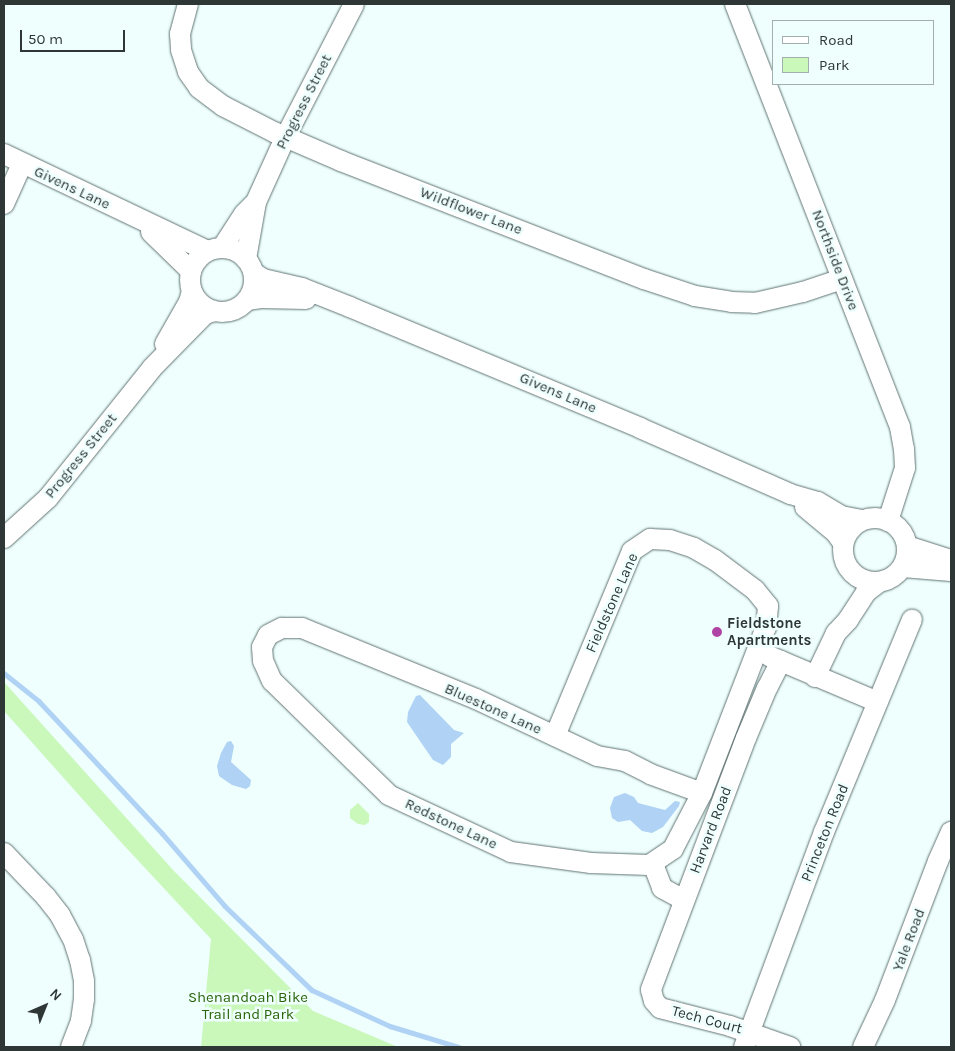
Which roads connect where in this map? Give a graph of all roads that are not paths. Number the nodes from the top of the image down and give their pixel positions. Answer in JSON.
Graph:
{"nodes":[{"id":1,"x":188,"y":4,"type":"edge"},
{"id":2,"x":354,"y":4,"type":"edge"},
{"id":3,"x":735,"y":4,"type":"edge"},
{"id":4,"x":286,"y":136,"type":"junction"},
{"id":5,"x":4,"y":154,"type":"edge"},
{"id":6,"x":22,"y":164,"type":"junction"},
{"id":7,"x":256,"y":202,"type":"junction"},
{"id":8,"x":4,"y":204,"type":"edge"},
{"id":9,"x":141,"y":221,"type":"junction"},
{"id":10,"x":214,"y":250,"type":"junction"},
{"id":11,"x":250,"y":266,"type":"junction"},
{"id":12,"x":191,"y":271,"type":"junction"},
{"id":13,"x":842,"y":279,"type":"junction"},
{"id":14,"x":192,"y":291,"type":"junction"},
{"id":15,"x":323,"y":297,"type":"junction"},
{"id":16,"x":247,"y":300,"type":"junction"},
{"id":17,"x":214,"y":311,"type":"junction"},
{"id":18,"x":152,"y":368,"type":"junction"},
{"id":19,"x":790,"y":494,"type":"junction"},
{"id":20,"x":861,"y":520,"type":"junction"},
{"id":21,"x":888,"y":521,"type":"junction"},
{"id":22,"x":4,"y":538,"type":"edge"},
{"id":23,"x":843,"y":543,"type":"junction"},
{"id":24,"x":907,"y":546,"type":"junction"},
{"id":25,"x":951,"y":560,"type":"edge"},
{"id":26,"x":846,"y":565,"type":"junction"},
{"id":27,"x":903,"y":567,"type":"junction"},
{"id":28,"x":951,"y":571,"type":"edge"},
{"id":29,"x":878,"y":582,"type":"junction"},
{"id":30,"x":912,"y":620,"type":"dead end"},
{"id":31,"x":282,"y":628,"type":"joint"},
{"id":32,"x":836,"y":633,"type":"junction"},
{"id":33,"x":758,"y":650,"type":"junction"},
{"id":34,"x":781,"y":661,"type":"junction"},
{"id":35,"x":815,"y":676,"type":"junction"},
{"id":36,"x":878,"y":702,"type":"junction"},
{"id":37,"x":555,"y":736,"type":"junction"},
{"id":38,"x":702,"y":793,"type":"junction"},
{"id":39,"x":951,"y":832,"type":"edge"},
{"id":40,"x":4,"y":853,"type":"edge"},
{"id":41,"x":653,"y":864,"type":"junction"},
{"id":42,"x":684,"y":900,"type":"junction"},
{"id":43,"x":654,"y":1001,"type":"joint"},
{"id":44,"x":747,"y":1040,"type":"edge"},
{"id":45,"x":70,"y":1047,"type":"edge"},
{"id":46,"x":790,"y":1047,"type":"edge"},
{"id":47,"x":863,"y":1047,"type":"edge"}],
"edges":[{"from":1,"to":4,"type":"street","name":"Wildflower Lane"},
{"from":2,"to":4,"type":"street","name":"Progress Street"},
{"from":3,"to":13,"type":"street","name":"Northside Drive"},
{"from":4,"to":7,"type":"street","name":"Progress Street"},
{"from":4,"to":13,"type":"street","name":"Wildflower Lane"},
{"from":5,"to":6,"type":"street","name":"Givens Lane"},
{"from":6,"to":8,"type":"street"},
{"from":6,"to":9,"type":"street","name":"Givens Lane"},
{"from":7,"to":10,"type":"street","name":"Progress Street"},
{"from":7,"to":11,"type":"street","name":"Progress Street"},
{"from":9,"to":10,"type":"street","name":"Givens Lane"},
{"from":9,"to":12,"type":"street","name":"Givens Lane"},
{"from":10,"to":11,"type":"street"},
{"from":10,"to":12,"type":"street"},
{"from":11,"to":15,"type":"street","name":"Givens Lane"},
{"from":11,"to":16,"type":"street"},
{"from":12,"to":14,"type":"street"},
{"from":13,"to":21,"type":"street","name":"Northside Drive"},
{"from":14,"to":17,"type":"street"},
{"from":14,"to":18,"type":"street","name":"Progress Street"},
{"from":15,"to":16,"type":"street","name":"Givens Lane"},
{"from":15,"to":19,"type":"street","name":"Givens Lane"},
{"from":16,"to":17,"type":"street"},
{"from":17,"to":18,"type":"street","name":"Progress Street"},
{"from":18,"to":22,"type":"street","name":"Progress Street"},
{"from":19,"to":20,"type":"street","name":"Givens Lane"},
{"from":19,"to":23,"type":"street","name":"Givens Lane"},
{"from":20,"to":21,"type":"street"},
{"from":20,"to":23,"type":"street"},
{"from":21,"to":24,"type":"street"},
{"from":23,"to":26,"type":"street"},
{"from":24,"to":25,"type":"street"},
{"from":24,"to":27,"type":"street"},
{"from":26,"to":29,"type":"street"},
{"from":26,"to":32,"type":"street"},
{"from":27,"to":28,"type":"street"},
{"from":27,"to":29,"type":"street"},
{"from":29,"to":32,"type":"street"},
{"from":30,"to":36,"type":"street","name":"Princeton Road"},
{"from":31,"to":37,"type":"street","name":"Bluestone Lane"},
{"from":31,"to":41,"type":"street","name":"Redstone Lane"},
{"from":32,"to":35,"type":"street"},
{"from":33,"to":34,"type":"street"},
{"from":33,"to":37,"type":"street","name":"Fieldstone Lane"},
{"from":33,"to":38,"type":"street","name":"Fieldstone Lane"},
{"from":34,"to":35,"type":"street"},
{"from":34,"to":42,"type":"street","name":"Harvard Road"},
{"from":35,"to":36,"type":"street"},
{"from":36,"to":44,"type":"street","name":"Princeton Road"},
{"from":37,"to":38,"type":"street","name":"Bluestone Lane"},
{"from":38,"to":41,"type":"street"},
{"from":39,"to":47,"type":"street","name":"Yale Road"},
{"from":40,"to":45,"type":"street"},
{"from":41,"to":42,"type":"street"},
{"from":42,"to":43,"type":"street","name":"Harvard Road"},
{"from":43,"to":44,"type":"street","name":"Tech Court"},
{"from":44,"to":46,"type":"street","name":"Tech Court"}]}
